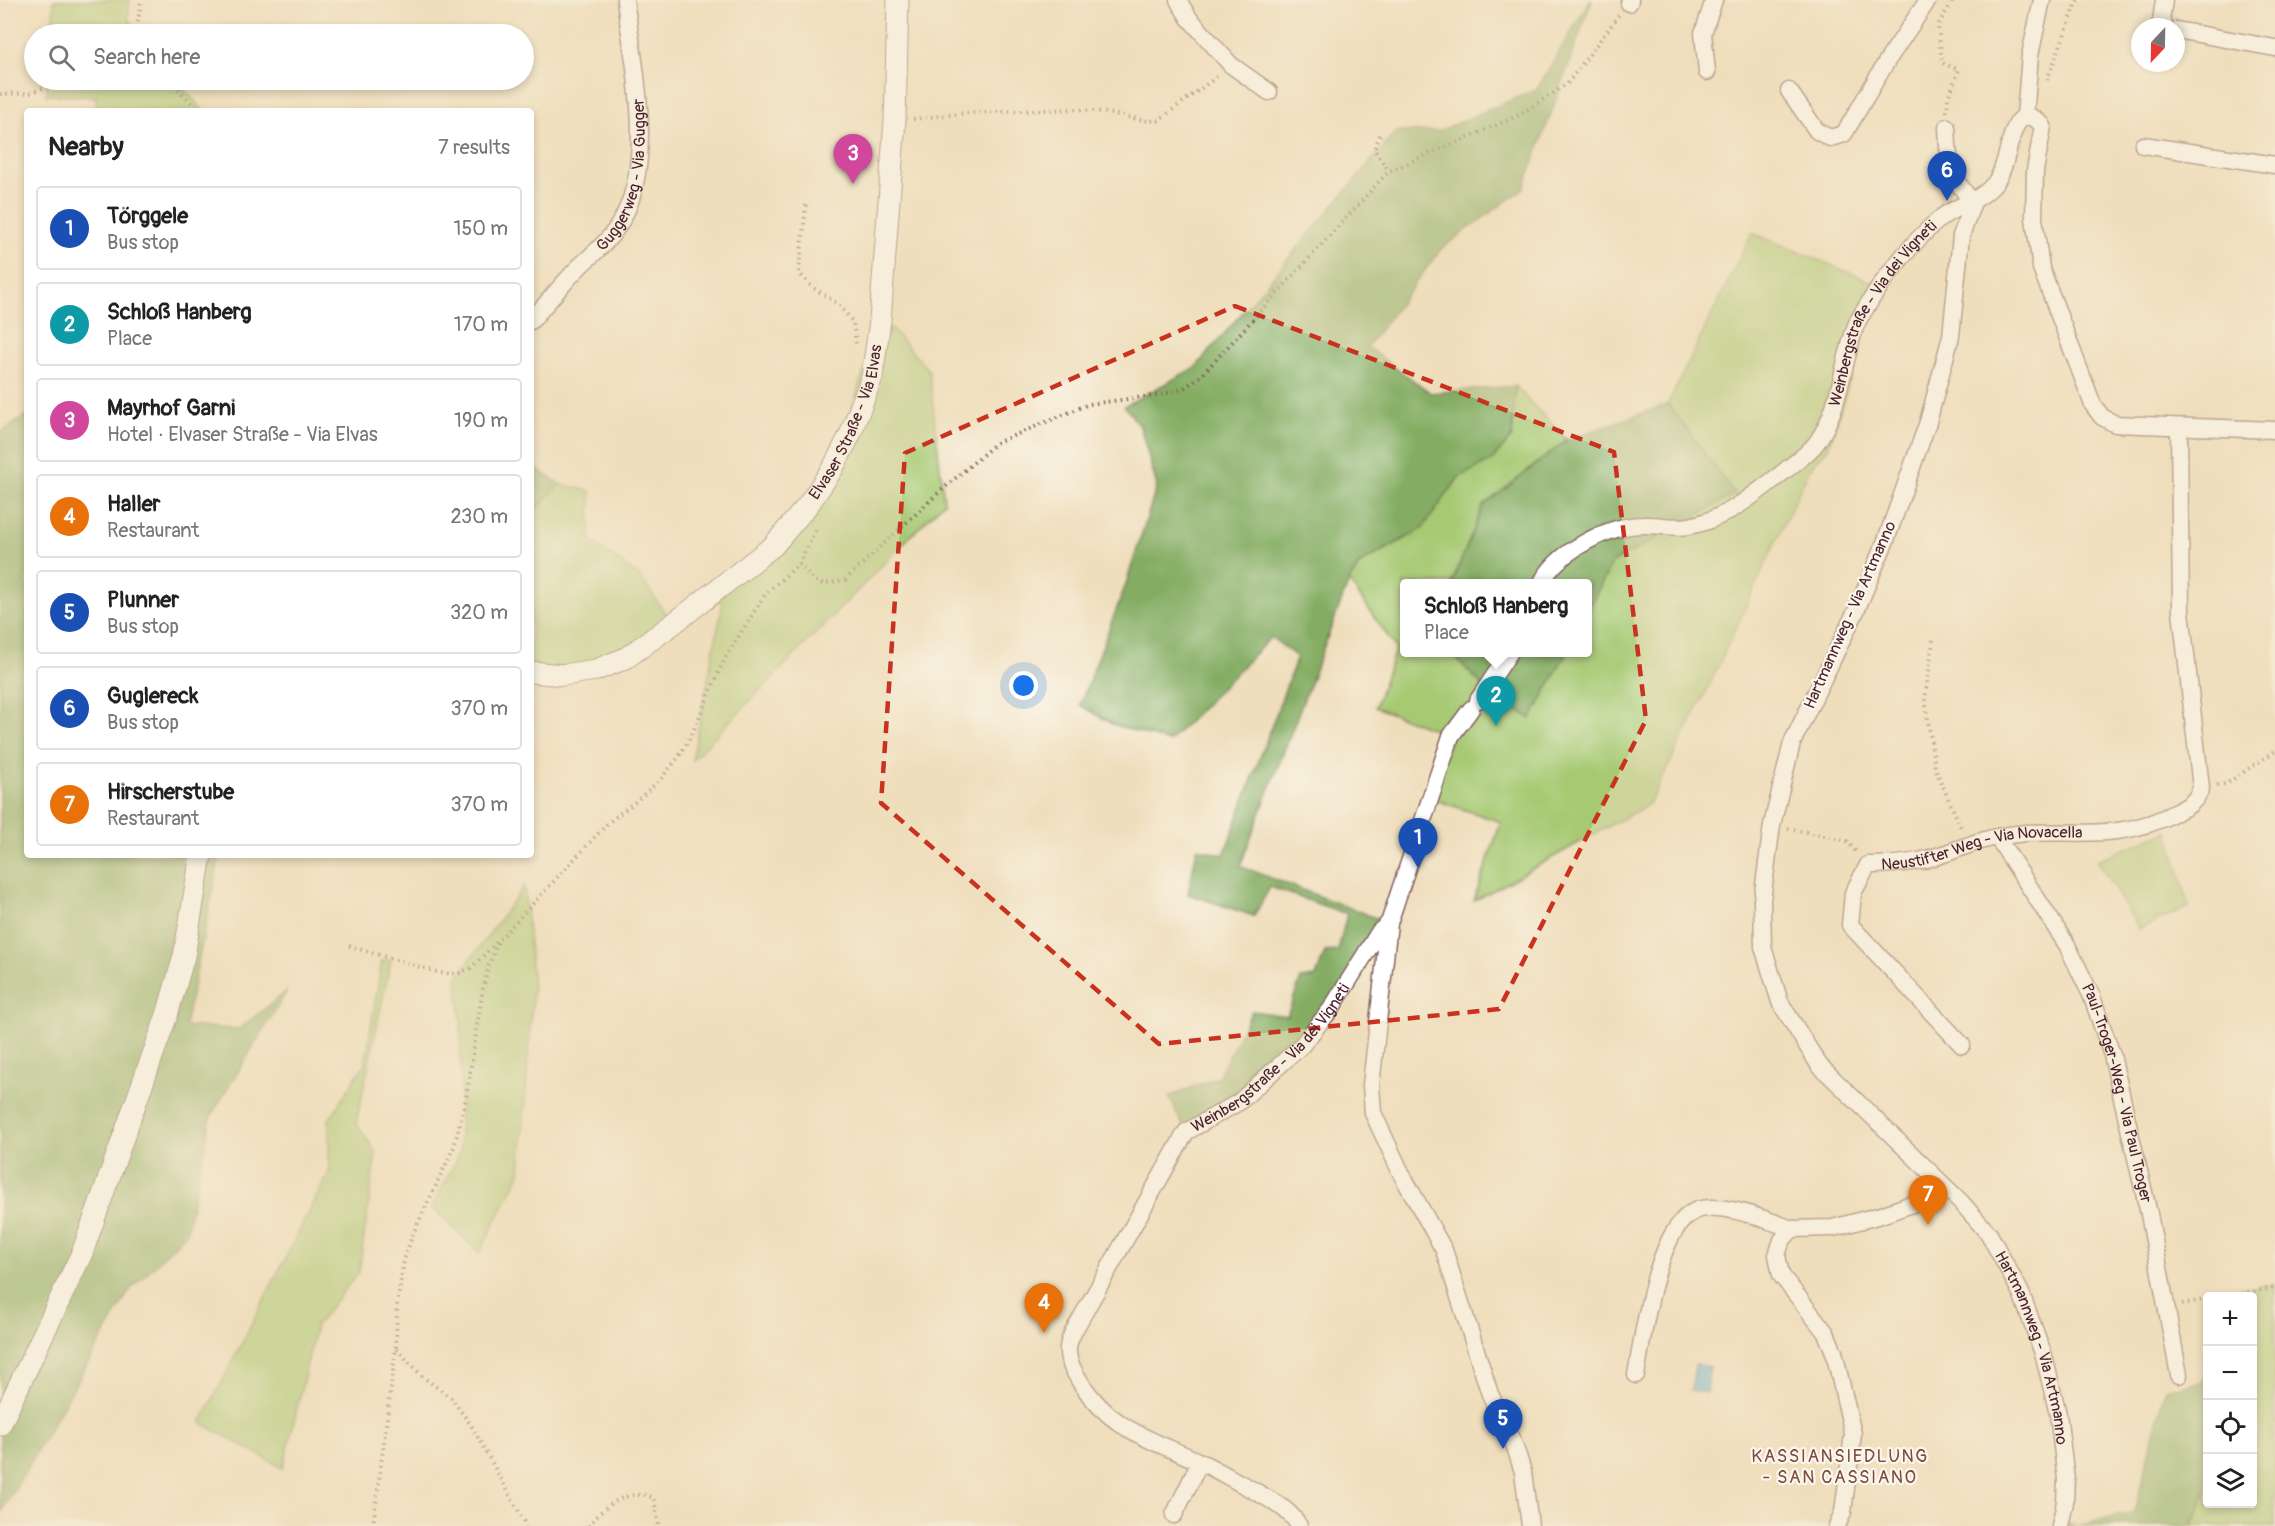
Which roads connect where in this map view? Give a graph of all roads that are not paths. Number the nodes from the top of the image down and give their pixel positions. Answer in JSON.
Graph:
{"nodes":[{"id":1,"x":625,"y":0,"type":"edge"},
{"id":2,"x":898,"y":0,"type":"edge"},
{"id":3,"x":1178,"y":0,"type":"edge"},
{"id":4,"x":1714,"y":0,"type":"edge"},
{"id":5,"x":1928,"y":0,"type":"edge"},
{"id":6,"x":2042,"y":0,"type":"edge"},
{"id":7,"x":2164,"y":0,"type":"edge"},
{"id":8,"x":2161,"y":18,"type":"edge"},
{"id":9,"x":2185,"y":32,"type":"edge"},
{"id":10,"x":2275,"y":48,"type":"edge"},
{"id":11,"x":1707,"y":72,"type":"dead end"},
{"id":12,"x":1789,"y":91,"type":"dead end"},
{"id":13,"x":1269,"y":92,"type":"dead end"},
{"id":14,"x":2025,"y":117,"type":"junction"},
{"id":15,"x":1947,"y":127,"type":"road end"},
{"id":16,"x":2143,"y":145,"type":"dead end"},
{"id":17,"x":2275,"y":165,"type":"edge"},
{"id":18,"x":1973,"y":202,"type":"junction"},
{"id":19,"x":534,"y":318,"type":"edge"},
{"id":20,"x":2179,"y":428,"type":"junction"},
{"id":21,"x":2275,"y":430,"type":"edge"},
{"id":22,"x":1545,"y":579,"type":"edge"},
{"id":23,"x":1507,"y":657,"type":"edge"},
{"id":24,"x":534,"y":672,"type":"edge"},
{"id":25,"x":1997,"y":837,"type":"junction"},
{"id":26,"x":200,"y":858,"type":"edge"},
{"id":27,"x":1389,"y":923,"type":"junction"},
{"id":28,"x":1962,"y":1045,"type":"dead end"},
{"id":29,"x":1948,"y":1191,"type":"junction"},
{"id":30,"x":1792,"y":1230,"type":"junction"},
{"id":31,"x":1636,"y":1375,"type":"dead end"},
{"id":32,"x":2179,"y":1375,"type":"dead end"},
{"id":33,"x":0,"y":1425,"type":"edge"},
{"id":34,"x":1200,"y":1462,"type":"junction"},
{"id":35,"x":1174,"y":1515,"type":"dead end"},
{"id":36,"x":1299,"y":1526,"type":"edge"},
{"id":37,"x":1530,"y":1526,"type":"edge"},
{"id":38,"x":1837,"y":1526,"type":"edge"},
{"id":39,"x":2060,"y":1526,"type":"edge"}],
"edges":[{"from":1,"to":19,"type":"street","name":"Guggerweg - Via Gugger"},
{"from":2,"to":24,"type":"street","name":"Elvaser Straße - Via Elvas"},
{"from":3,"to":13,"type":"street"},
{"from":4,"to":11,"type":"street"},
{"from":5,"to":12,"type":"street"},
{"from":6,"to":14,"type":"street"},
{"from":7,"to":8,"type":"street"},
{"from":9,"to":10,"type":"street"},
{"from":14,"to":18,"type":"street","name":"Weinbergstraße - Via dei Vigneti"},
{"from":14,"to":20,"type":"street"},
{"from":15,"to":18,"type":"street"},
{"from":16,"to":17,"type":"street"},
{"from":18,"to":22,"type":"street","name":"Weinbergstraße - Via dei Vigneti"},
{"from":18,"to":29,"type":"street","name":"Hartmannweg - Via Artmanno"},
{"from":20,"to":21,"type":"street"},
{"from":20,"to":25,"type":"street","name":"Neustifter Weg - Via Novacella"},
{"from":23,"to":27,"type":"street","name":"Weinbergstraße - Via dei Vigneti"},
{"from":25,"to":28,"type":"street","name":"Neustifter Weg - Via Novacella"},
{"from":25,"to":32,"type":"street","name":"Paul-Troger-Weg - Via Paul Troger"},
{"from":26,"to":33,"type":"street"},
{"from":27,"to":34,"type":"street","name":"Weinbergstraße - Via dei Vigneti"},
{"from":27,"to":37,"type":"street","name":"Weinbergstraße - Via dei Vigneti"},
{"from":29,"to":30,"type":"street"},
{"from":29,"to":39,"type":"street","name":"Hartmannweg - Via Artmanno"},
{"from":30,"to":31,"type":"street"},
{"from":30,"to":38,"type":"street"},
{"from":34,"to":35,"type":"street"},
{"from":34,"to":36,"type":"street","name":"Weinbergstraße - Via dei Vigneti"}]}
